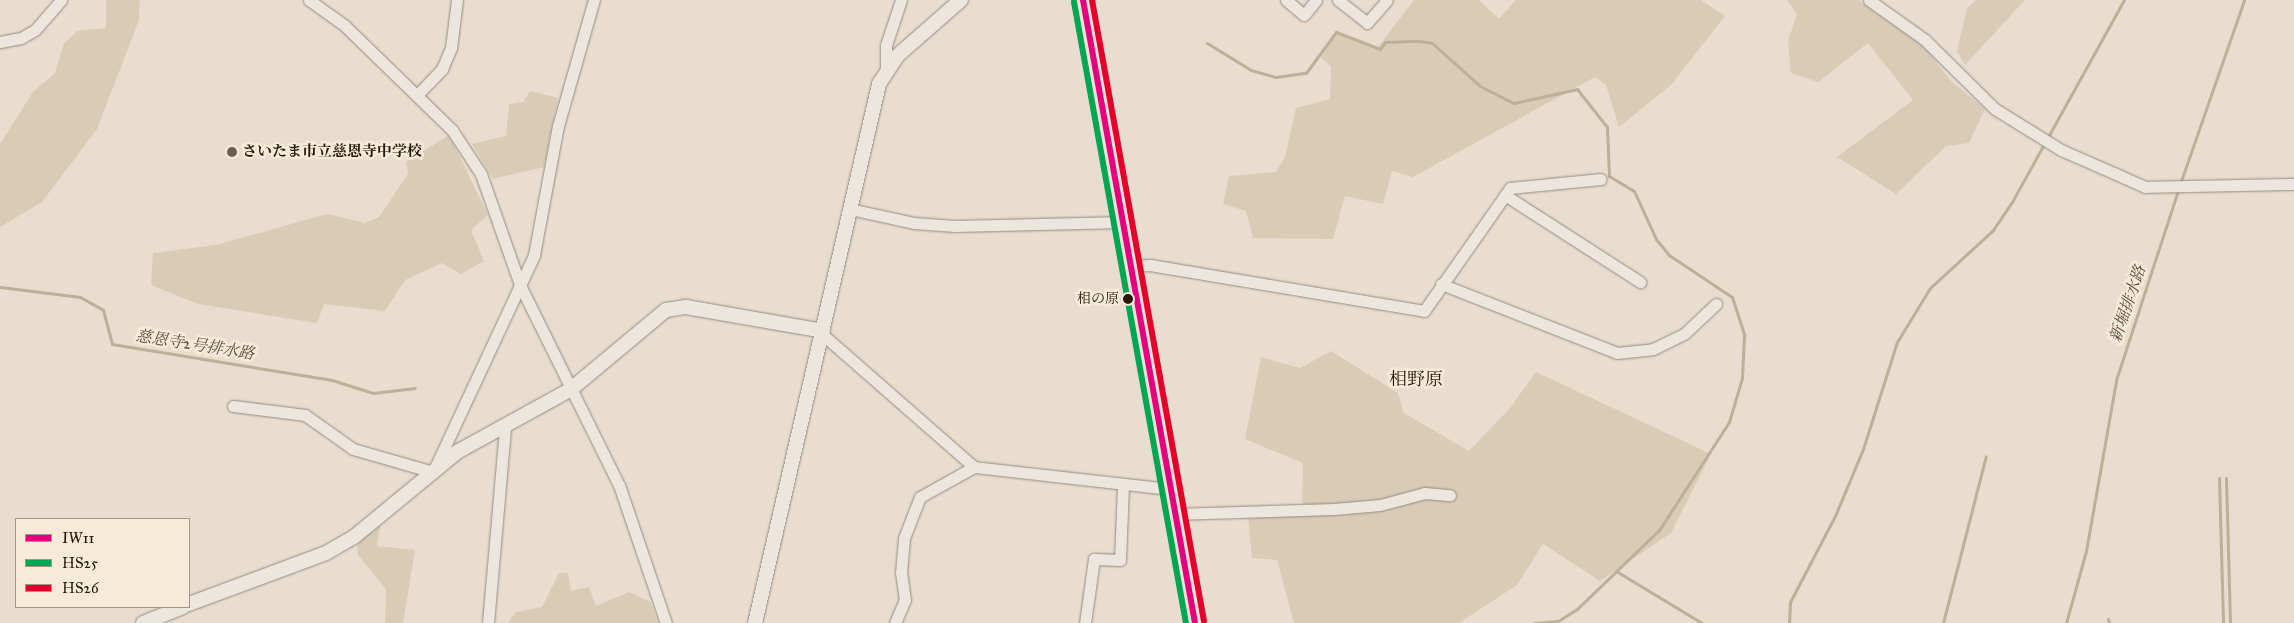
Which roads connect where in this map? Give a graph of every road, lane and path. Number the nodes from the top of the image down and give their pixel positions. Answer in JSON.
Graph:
{"nodes":[{"id":1,"x":61,"y":0,"type":"edge"},
{"id":2,"x":308,"y":0,"type":"edge"},
{"id":3,"x":458,"y":0,"type":"edge"},
{"id":4,"x":594,"y":0,"type":"edge"},
{"id":5,"x":900,"y":0,"type":"edge"},
{"id":6,"x":961,"y":0,"type":"edge"},
{"id":7,"x":1083,"y":0,"type":"edge"},
{"id":8,"x":1286,"y":0,"type":"edge"},
{"id":9,"x":1316,"y":0,"type":"edge"},
{"id":10,"x":1338,"y":0,"type":"edge"},
{"id":11,"x":1387,"y":0,"type":"edge"},
{"id":12,"x":1869,"y":0,"type":"edge"},
{"id":13,"x":0,"y":42,"type":"edge"},
{"id":14,"x":886,"y":69,"type":"junction"},
{"id":15,"x":417,"y":95,"type":"junction"},
{"id":16,"x":1601,"y":179,"type":"dead end"},
{"id":17,"x":2294,"y":184,"type":"edge"},
{"id":18,"x":1505,"y":194,"type":"junction"},
{"id":19,"x":850,"y":209,"type":"junction"},
{"id":20,"x":1123,"y":222,"type":"junction"},
{"id":21,"x":1131,"y":266,"type":"junction"},
{"id":22,"x":1640,"y":282,"type":"dead end"},
{"id":23,"x":1441,"y":284,"type":"junction"},
{"id":24,"x":520,"y":285,"type":"junction"},
{"id":25,"x":1716,"y":304,"type":"dead end"},
{"id":26,"x":823,"y":333,"type":"junction"},
{"id":27,"x":570,"y":390,"type":"junction"},
{"id":28,"x":233,"y":406,"type":"dead end"},
{"id":29,"x":505,"y":428,"type":"junction"},
{"id":30,"x":974,"y":467,"type":"junction"},
{"id":31,"x":432,"y":472,"type":"junction"},
{"id":32,"x":1123,"y":486,"type":"junction"},
{"id":33,"x":1171,"y":489,"type":"junction"},
{"id":34,"x":1450,"y":495,"type":"dead end"},
{"id":35,"x":1175,"y":514,"type":"junction"},
{"id":36,"x":190,"y":604,"type":"edge"},
{"id":37,"x":180,"y":608,"type":"edge"},
{"id":38,"x":142,"y":623,"type":"edge"},
{"id":39,"x":488,"y":623,"type":"edge"},
{"id":40,"x":666,"y":623,"type":"edge"},
{"id":41,"x":754,"y":623,"type":"edge"},
{"id":42,"x":896,"y":623,"type":"edge"},
{"id":43,"x":1084,"y":623,"type":"edge"},
{"id":44,"x":1195,"y":623,"type":"edge"}],
"edges":[{"from":1,"to":13,"type":"street"},
{"from":2,"to":15,"type":"street"},
{"from":3,"to":15,"type":"street"},
{"from":4,"to":24,"type":"street"},
{"from":5,"to":14,"type":"street"},
{"from":6,"to":14,"type":"street"},
{"from":7,"to":20,"type":"main road"},
{"from":8,"to":9,"type":"street"},
{"from":10,"to":11,"type":"street"},
{"from":12,"to":17,"type":"street"},
{"from":14,"to":19,"type":"street"},
{"from":15,"to":24,"type":"street"},
{"from":16,"to":18,"type":"street"},
{"from":18,"to":22,"type":"street"},
{"from":18,"to":23,"type":"street"},
{"from":19,"to":20,"type":"street"},
{"from":19,"to":26,"type":"street"},
{"from":20,"to":21,"type":"main road"},
{"from":21,"to":23,"type":"street"},
{"from":21,"to":33,"type":"main road"},
{"from":23,"to":25,"type":"street"},
{"from":24,"to":27,"type":"street"},
{"from":24,"to":31,"type":"street"},
{"from":26,"to":27,"type":"street"},
{"from":26,"to":30,"type":"street"},
{"from":26,"to":41,"type":"street"},
{"from":27,"to":29,"type":"street"},
{"from":27,"to":40,"type":"street"},
{"from":28,"to":31,"type":"street"},
{"from":29,"to":31,"type":"street"},
{"from":29,"to":39,"type":"street"},
{"from":30,"to":32,"type":"street"},
{"from":30,"to":42,"type":"street"},
{"from":31,"to":36,"type":"street"},
{"from":32,"to":33,"type":"street"},
{"from":32,"to":43,"type":"street"},
{"from":33,"to":35,"type":"main road"},
{"from":34,"to":35,"type":"street"},
{"from":35,"to":44,"type":"main road"},
{"from":37,"to":38,"type":"street"}]}
